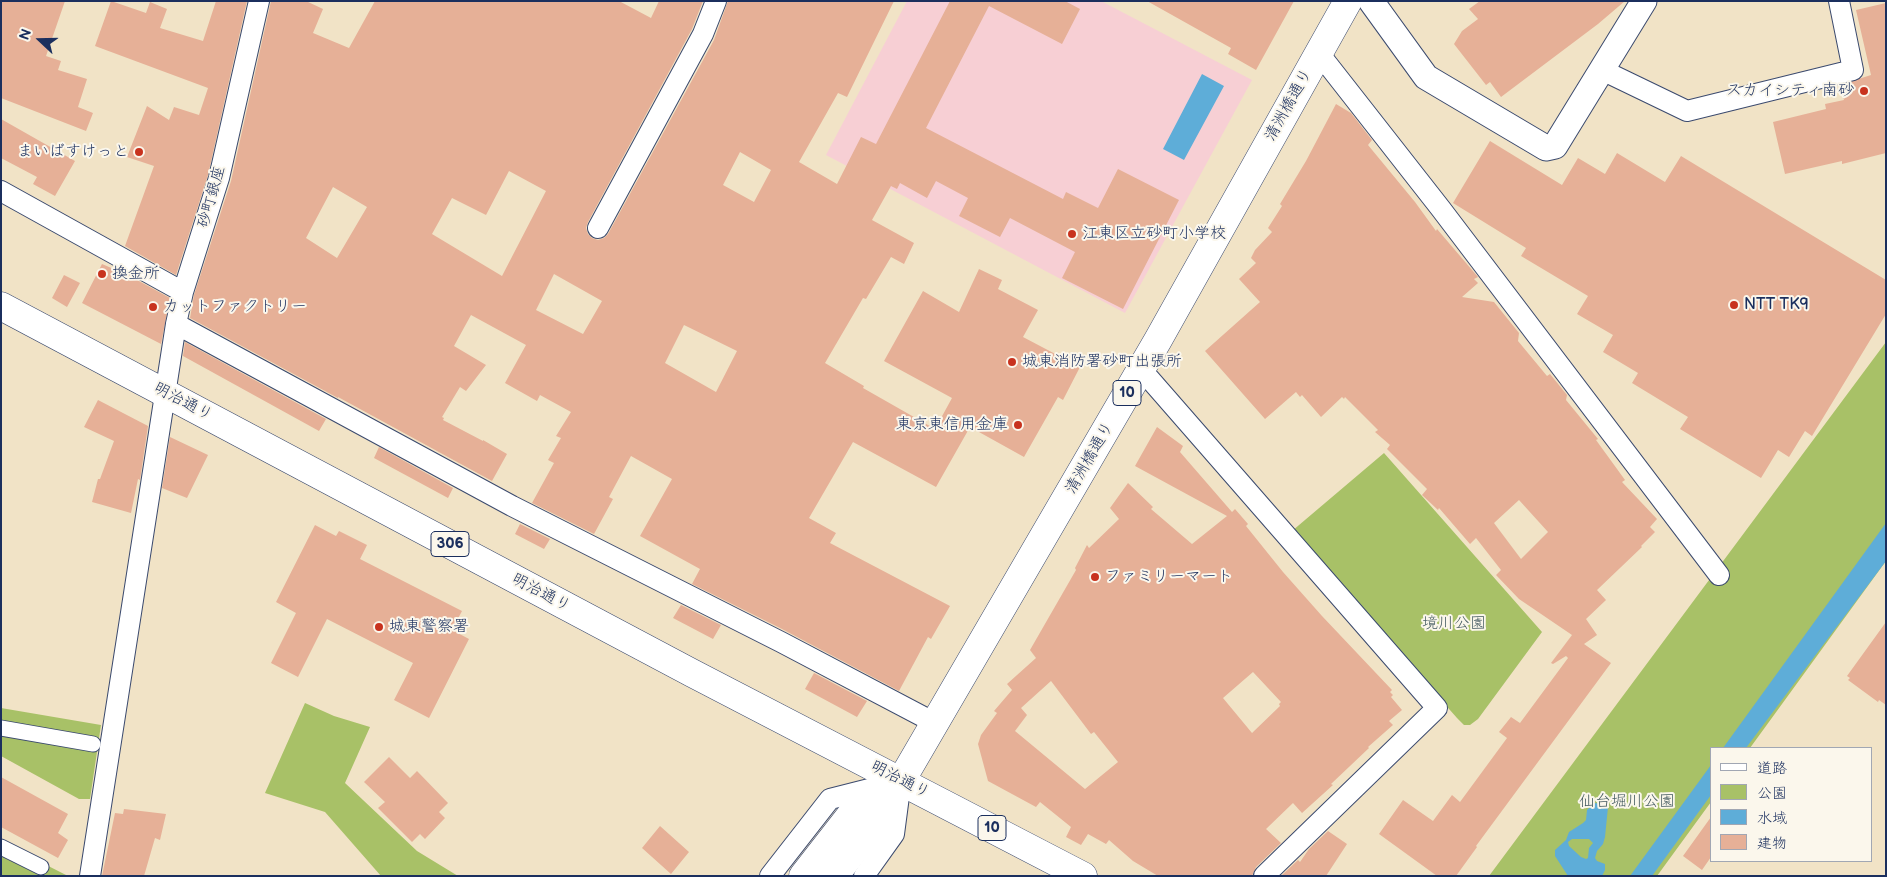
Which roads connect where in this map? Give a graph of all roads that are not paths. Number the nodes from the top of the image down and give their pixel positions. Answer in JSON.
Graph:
{"nodes":[{"id":1,"x":259,"y":1,"type":"edge"},
{"id":2,"x":716,"y":1,"type":"edge"},
{"id":3,"x":1348,"y":1,"type":"edge"},
{"id":4,"x":1371,"y":1,"type":"edge"},
{"id":5,"x":1644,"y":1,"type":"edge"},
{"id":6,"x":1839,"y":1,"type":"edge"},
{"id":7,"x":1318,"y":52,"type":"junction"},
{"id":8,"x":1602,"y":70,"type":"junction"},
{"id":9,"x":1,"y":191,"type":"edge"},
{"id":10,"x":598,"y":228,"type":"dead end"},
{"id":11,"x":183,"y":292,"type":"junction"},
{"id":12,"x":1,"y":306,"type":"edge"},
{"id":13,"x":176,"y":324,"type":"junction"},
{"id":14,"x":1141,"y":369,"type":"junction"},
{"id":15,"x":166,"y":393,"type":"junction"},
{"id":16,"x":1719,"y":575,"type":"dead end"},
{"id":17,"x":935,"y":723,"type":"junction"},
{"id":18,"x":1,"y":728,"type":"edge"},
{"id":19,"x":93,"y":744,"type":"dead end"},
{"id":20,"x":901,"y":781,"type":"junction"},
{"id":21,"x":1,"y":847,"type":"edge"},
{"id":22,"x":41,"y":867,"type":"dead end"},
{"id":23,"x":90,"y":876,"type":"edge"},
{"id":24,"x":770,"y":876,"type":"edge"},
{"id":25,"x":803,"y":876,"type":"edge"},
{"id":26,"x":834,"y":876,"type":"edge"},
{"id":27,"x":864,"y":876,"type":"edge"},
{"id":28,"x":1083,"y":876,"type":"edge"},
{"id":29,"x":1264,"y":876,"type":"edge"}],
"edges":[{"from":1,"to":11,"type":"street","name":"砂町銀座"},
{"from":2,"to":10,"type":"street"},
{"from":3,"to":7,"type":"main road","name":"清洲橋通り","number":"10"},
{"from":4,"to":8,"type":"street"},
{"from":5,"to":8,"type":"street"},
{"from":6,"to":8,"type":"street"},
{"from":7,"to":14,"type":"main road","name":"清洲橋通り","number":"10"},
{"from":7,"to":16,"type":"street"},
{"from":9,"to":11,"type":"street"},
{"from":11,"to":13,"type":"street","name":"砂町銀座"},
{"from":12,"to":15,"type":"main road","name":"明治通り","number":"306"},
{"from":13,"to":15,"type":"street","name":"砂町銀座"},
{"from":13,"to":17,"type":"street"},
{"from":14,"to":17,"type":"main road","name":"清洲橋通り","number":"10"},
{"from":14,"to":29,"type":"street"},
{"from":15,"to":20,"type":"main road","name":"明治通り","number":"306"},
{"from":15,"to":23,"type":"street","name":"砂町銀座"},
{"from":17,"to":20,"type":"main road","name":"清洲橋通り","number":"10"},
{"from":18,"to":19,"type":"street"},
{"from":20,"to":24,"type":"street"},
{"from":20,"to":25,"type":"main road","name":"清洲橋通り"},
{"from":20,"to":26,"type":"main road","name":"清洲橋通り"},
{"from":20,"to":27,"type":"street"},
{"from":20,"to":28,"type":"main road","name":"明治通り","number":"10"},
{"from":21,"to":22,"type":"street"}]}
